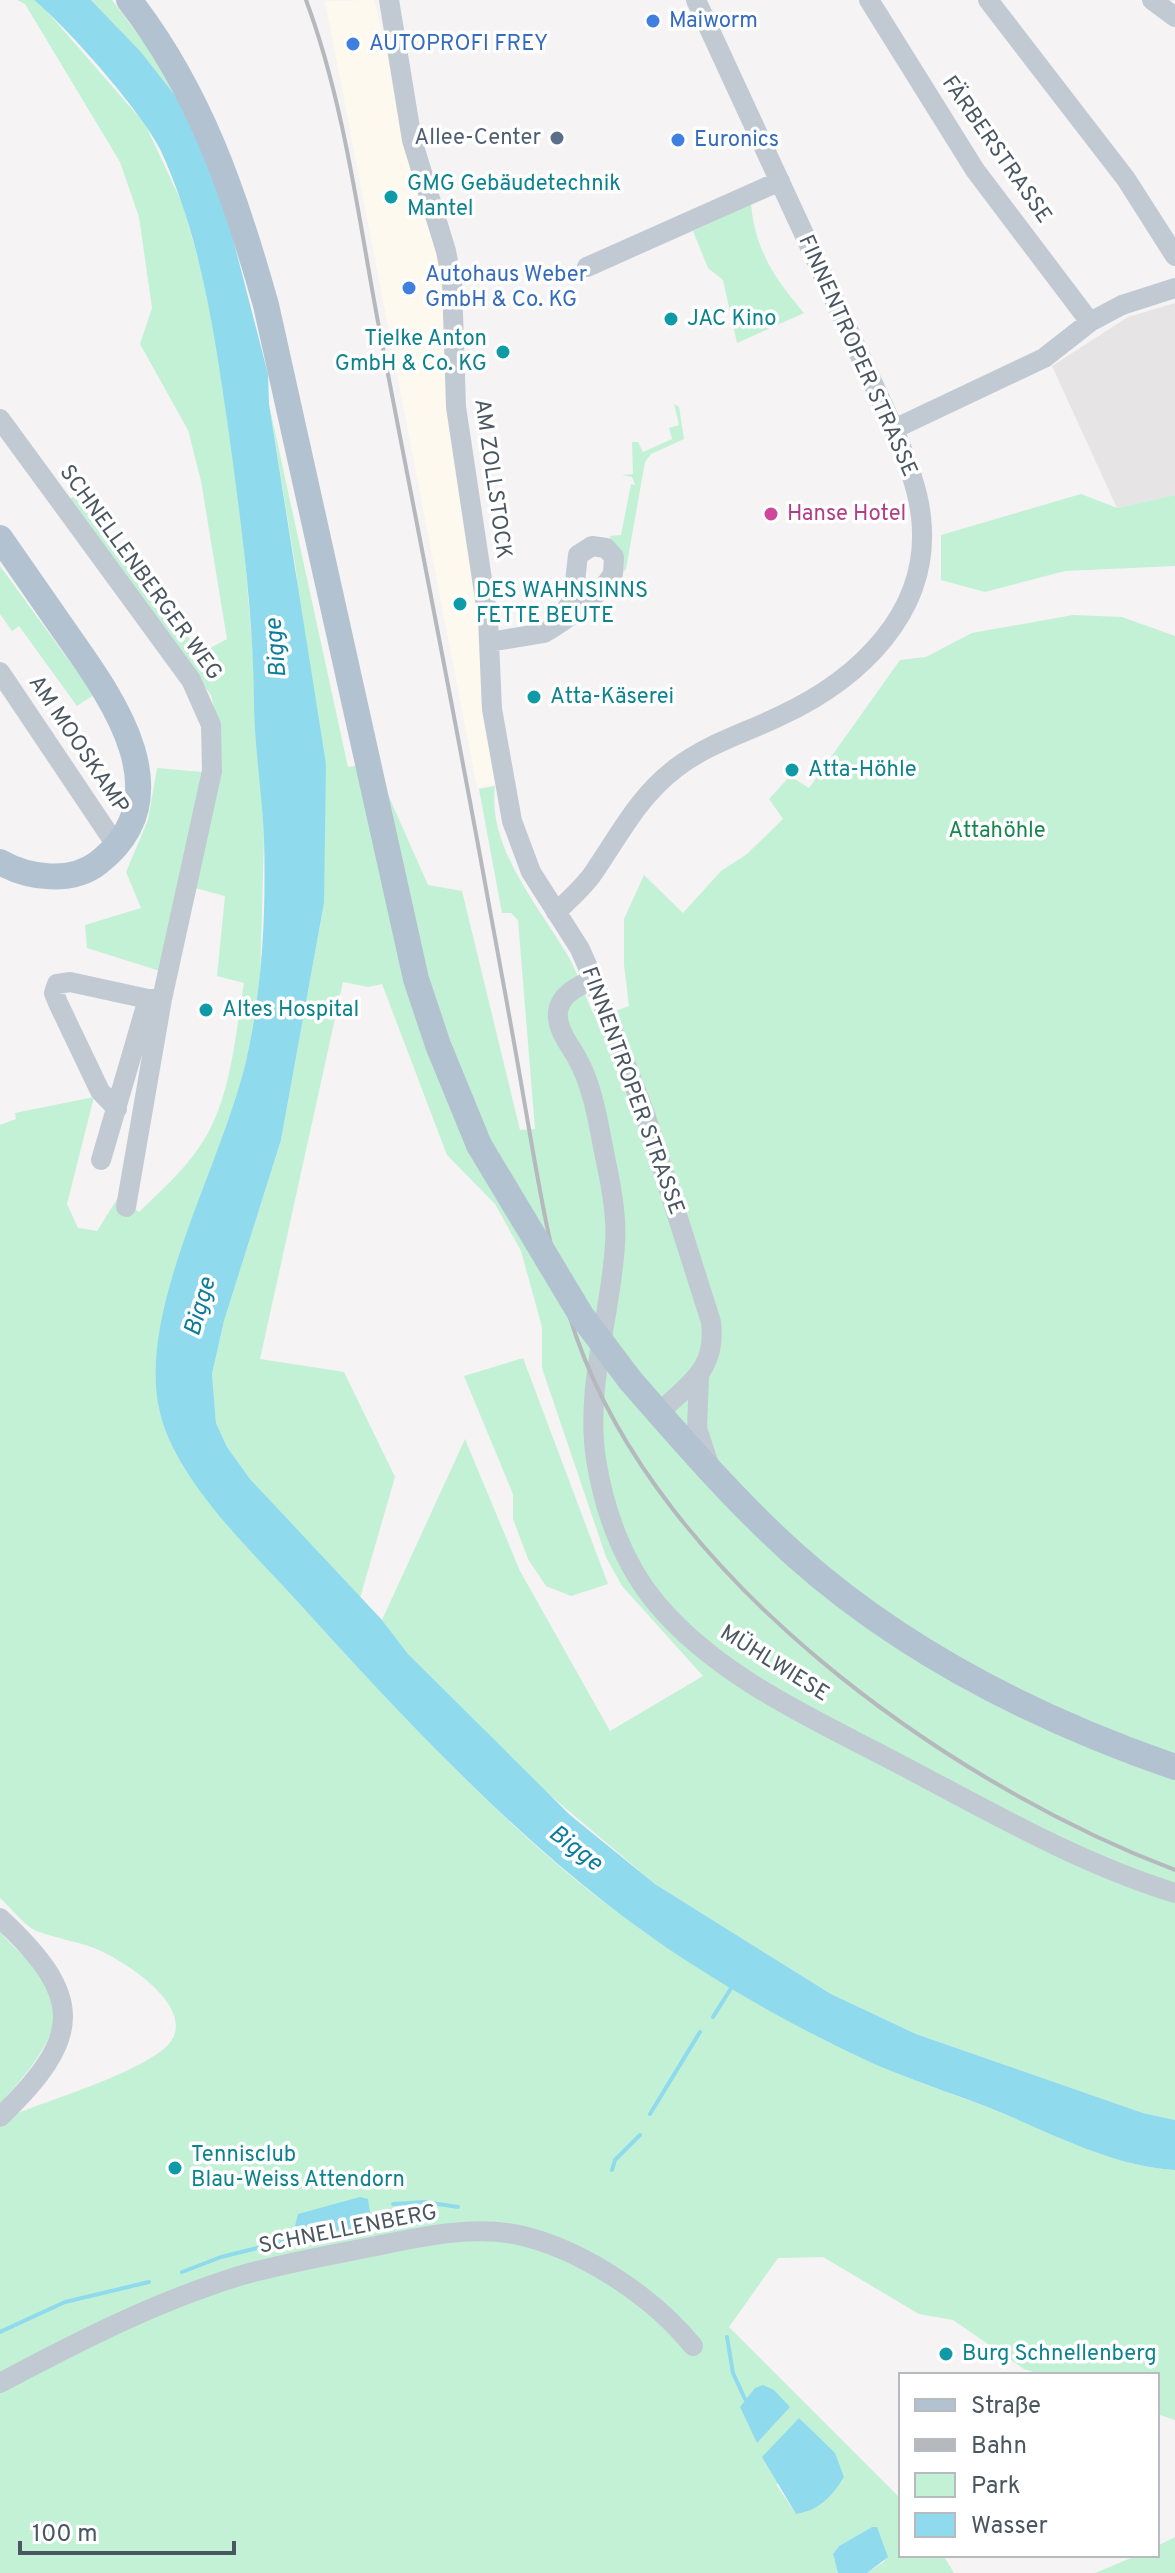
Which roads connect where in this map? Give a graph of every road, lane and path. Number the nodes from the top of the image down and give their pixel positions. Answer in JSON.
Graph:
{"nodes":[{"id":1,"x":129,"y":0,"type":"edge"},
{"id":2,"x":389,"y":0,"type":"edge"},
{"id":3,"x":696,"y":0,"type":"edge"},
{"id":4,"x":869,"y":0,"type":"edge"},
{"id":5,"x":988,"y":0,"type":"edge"},
{"id":6,"x":1152,"y":0,"type":"edge"},
{"id":7,"x":1175,"y":17,"type":"edge"},
{"id":8,"x":780,"y":181,"type":"junction"},
{"id":9,"x":1175,"y":256,"type":"edge"},
{"id":10,"x":587,"y":267,"type":"dead end"},
{"id":11,"x":1175,"y":288,"type":"edge"},
{"id":12,"x":1090,"y":322,"type":"junction"},
{"id":13,"x":0,"y":419,"type":"edge"},
{"id":14,"x":894,"y":429,"type":"junction"},
{"id":15,"x":0,"y":538,"type":"edge"},
{"id":16,"x":575,"y":567,"type":"junction"},
{"id":17,"x":601,"y":588,"type":"junction"},
{"id":18,"x":555,"y":626,"type":"junction"},
{"id":19,"x":489,"y":642,"type":"junction"},
{"id":20,"x":0,"y":672,"type":"edge"},
{"id":21,"x":116,"y":845,"type":"junction"},
{"id":22,"x":0,"y":862,"type":"edge"},
{"id":23,"x":556,"y":912,"type":"junction"},
{"id":24,"x":593,"y":979,"type":"junction"},
{"id":25,"x":155,"y":999,"type":"junction"},
{"id":26,"x":117,"y":1109,"type":"junction"},
{"id":27,"x":101,"y":1160,"type":"dead end"},
{"id":28,"x":126,"y":1207,"type":"dead end"},
{"id":29,"x":699,"y":1376,"type":"junction"},
{"id":30,"x":659,"y":1413,"type":"junction"},
{"id":31,"x":710,"y":1468,"type":"junction"},
{"id":32,"x":1175,"y":1767,"type":"edge"},
{"id":33,"x":1175,"y":1893,"type":"edge"},
{"id":34,"x":0,"y":1918,"type":"edge"},
{"id":35,"x":0,"y":2117,"type":"edge"},
{"id":36,"x":693,"y":2346,"type":"dead end"},
{"id":37,"x":0,"y":2383,"type":"edge"}],
"edges":[{"from":1,"to":30,"type":"main road","bridge":true},
{"from":2,"to":19,"type":"street","name":"AM ZOLLSTOCK"},
{"from":3,"to":8,"type":"street","name":"FINNENTROPER STRASSE"},
{"from":4,"to":12,"type":"street","name":"FÄRBERSTRASSE"},
{"from":5,"to":9,"type":"street"},
{"from":6,"to":7,"type":"street"},
{"from":8,"to":10,"type":"street"},
{"from":8,"to":14,"type":"street","name":"FINNENTROPER STRASSE"},
{"from":11,"to":12,"type":"street"},
{"from":12,"to":14,"type":"street"},
{"from":13,"to":25,"type":"street","name":"SCHNELLENBERGER WEG"},
{"from":14,"to":23,"type":"street","name":"FINNENTROPER STRASSE"},
{"from":15,"to":21,"type":"main road"},
{"from":16,"to":17,"type":"street"},
{"from":16,"to":17,"type":"street"},
{"from":16,"to":18,"type":"street"},
{"from":17,"to":18,"type":"street"},
{"from":18,"to":19,"type":"street"},
{"from":19,"to":23,"type":"street","name":"AM ZOLLSTOCK"},
{"from":20,"to":21,"type":"street","name":"AM MOOSKAMP"},
{"from":21,"to":22,"type":"main road"},
{"from":23,"to":24,"type":"street","name":"FINNENTROPER STRASSE"},
{"from":24,"to":29,"type":"street","name":"FINNENTROPER STRASSE"},
{"from":24,"to":33,"type":"street","name":"MÜHLWIESE"},
{"from":25,"to":26,"type":"street","name":"SCHNELLENBERGER WEG"},
{"from":25,"to":26,"type":"street"},
{"from":25,"to":28,"type":"street","name":"SCHNELLENBERGER WEG"},
{"from":26,"to":27,"type":"street","name":"SCHNELLENBERGER WEG"},
{"from":29,"to":30,"type":"street","name":"FINNENTROPER STRASSE"},
{"from":29,"to":31,"type":"street"},
{"from":30,"to":31,"type":"main road"},
{"from":31,"to":32,"type":"main road"},
{"from":34,"to":35,"type":"street"},
{"from":36,"to":37,"type":"street","name":"SCHNELLENBERG"}]}
